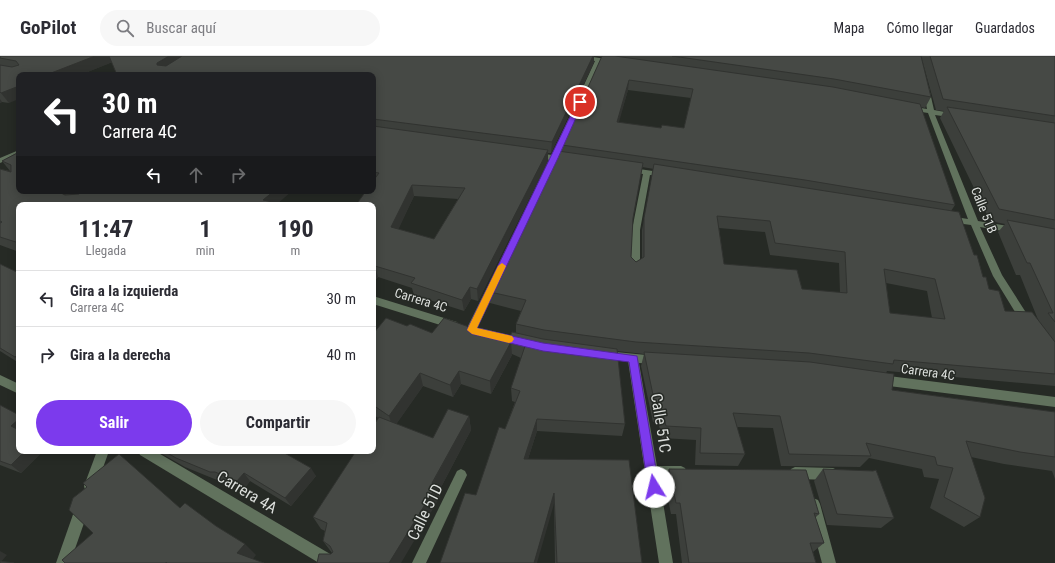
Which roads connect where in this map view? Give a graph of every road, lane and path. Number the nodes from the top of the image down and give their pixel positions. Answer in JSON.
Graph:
{"nodes":[{"id":1,"x":574,"y":56,"type":"edge"},
{"id":2,"x":599,"y":60,"type":"junction"},
{"id":3,"x":622,"y":63,"type":"edge"},
{"id":4,"x":923,"y":77,"type":"edge"},
{"id":5,"x":902,"y":107,"type":"edge"},
{"id":6,"x":931,"y":113,"type":"junction"},
{"id":7,"x":962,"y":117,"type":"edge"},
{"id":8,"x":16,"y":153,"type":"edge"},
{"id":9,"x":531,"y":155,"type":"edge"},
{"id":10,"x":555,"y":158,"type":"junction"},
{"id":11,"x":0,"y":161,"type":"edge"},
{"id":12,"x":578,"y":161,"type":"edge"},
{"id":13,"x":624,"y":169,"type":"edge"},
{"id":14,"x":647,"y":172,"type":"junction"},
{"id":15,"x":678,"y":177,"type":"edge"},
{"id":16,"x":944,"y":218,"type":"edge"},
{"id":17,"x":974,"y":223,"type":"junction"},
{"id":18,"x":1026,"y":232,"type":"edge"},
{"id":19,"x":635,"y":269,"type":"edge"},
{"id":20,"x":376,"y":301,"type":"edge"},
{"id":21,"x":1031,"y":328,"type":"edge"},
{"id":22,"x":472,"y":330,"type":"junction"},
{"id":23,"x":529,"y":344,"type":"edge"},
{"id":24,"x":596,"y":354,"type":"edge"},
{"id":25,"x":633,"y":358,"type":"junction"},
{"id":26,"x":664,"y":360,"type":"edge"},
{"id":27,"x":872,"y":379,"type":"edge"},
{"id":28,"x":0,"y":380,"type":"edge"},
{"id":29,"x":16,"y":388,"type":"edge"},
{"id":30,"x":1055,"y":402,"type":"edge"},
{"id":31,"x":102,"y":454,"type":"edge"},
{"id":32,"x":149,"y":454,"type":"edge"},
{"id":33,"x":651,"y":472,"type":"junction"},
{"id":34,"x":697,"y":472,"type":"edge"},
{"id":35,"x":781,"y":473,"type":"edge"},
{"id":36,"x":804,"y":473,"type":"junction"},
{"id":37,"x":461,"y":475,"type":"dead end"},
{"id":38,"x":848,"y":475,"type":"edge"},
{"id":39,"x":63,"y":563,"type":"edge"},
{"id":40,"x":332,"y":563,"type":"edge"},
{"id":41,"x":419,"y":563,"type":"edge"},
{"id":42,"x":666,"y":563,"type":"edge"},
{"id":43,"x":829,"y":563,"type":"edge"}],
"edges":[{"from":1,"to":2,"type":"street"},
{"from":2,"to":3,"type":"street"},
{"from":2,"to":10,"type":"street"},
{"from":4,"to":6,"type":"street","name":"Calle 51B"},
{"from":5,"to":6,"type":"street"},
{"from":6,"to":7,"type":"street"},
{"from":6,"to":17,"type":"street","name":"Calle 51B"},
{"from":8,"to":11,"type":"street"},
{"from":9,"to":10,"type":"street"},
{"from":10,"to":12,"type":"street"},
{"from":10,"to":22,"type":"street"},
{"from":13,"to":14,"type":"street"},
{"from":14,"to":15,"type":"street"},
{"from":14,"to":19,"type":"street"},
{"from":16,"to":17,"type":"street"},
{"from":17,"to":18,"type":"street"},
{"from":17,"to":21,"type":"street","name":"Calle 51B"},
{"from":20,"to":22,"type":"street","name":"Carrera 4C"},
{"from":22,"to":23,"type":"street","name":"Carrera 4C"},
{"from":24,"to":25,"type":"street"},
{"from":25,"to":26,"type":"street"},
{"from":25,"to":33,"type":"street","name":"Calle 51C"},
{"from":27,"to":30,"type":"street","name":"Carrera 4C"},
{"from":28,"to":29,"type":"street"},
{"from":31,"to":39,"type":"street"},
{"from":32,"to":40,"type":"street","name":"Carrera 4A"},
{"from":33,"to":34,"type":"street"},
{"from":33,"to":42,"type":"street","name":"Calle 51C"},
{"from":35,"to":36,"type":"street"},
{"from":36,"to":38,"type":"street"},
{"from":36,"to":43,"type":"street"},
{"from":37,"to":41,"type":"street","name":"Calle 51D"}]}
